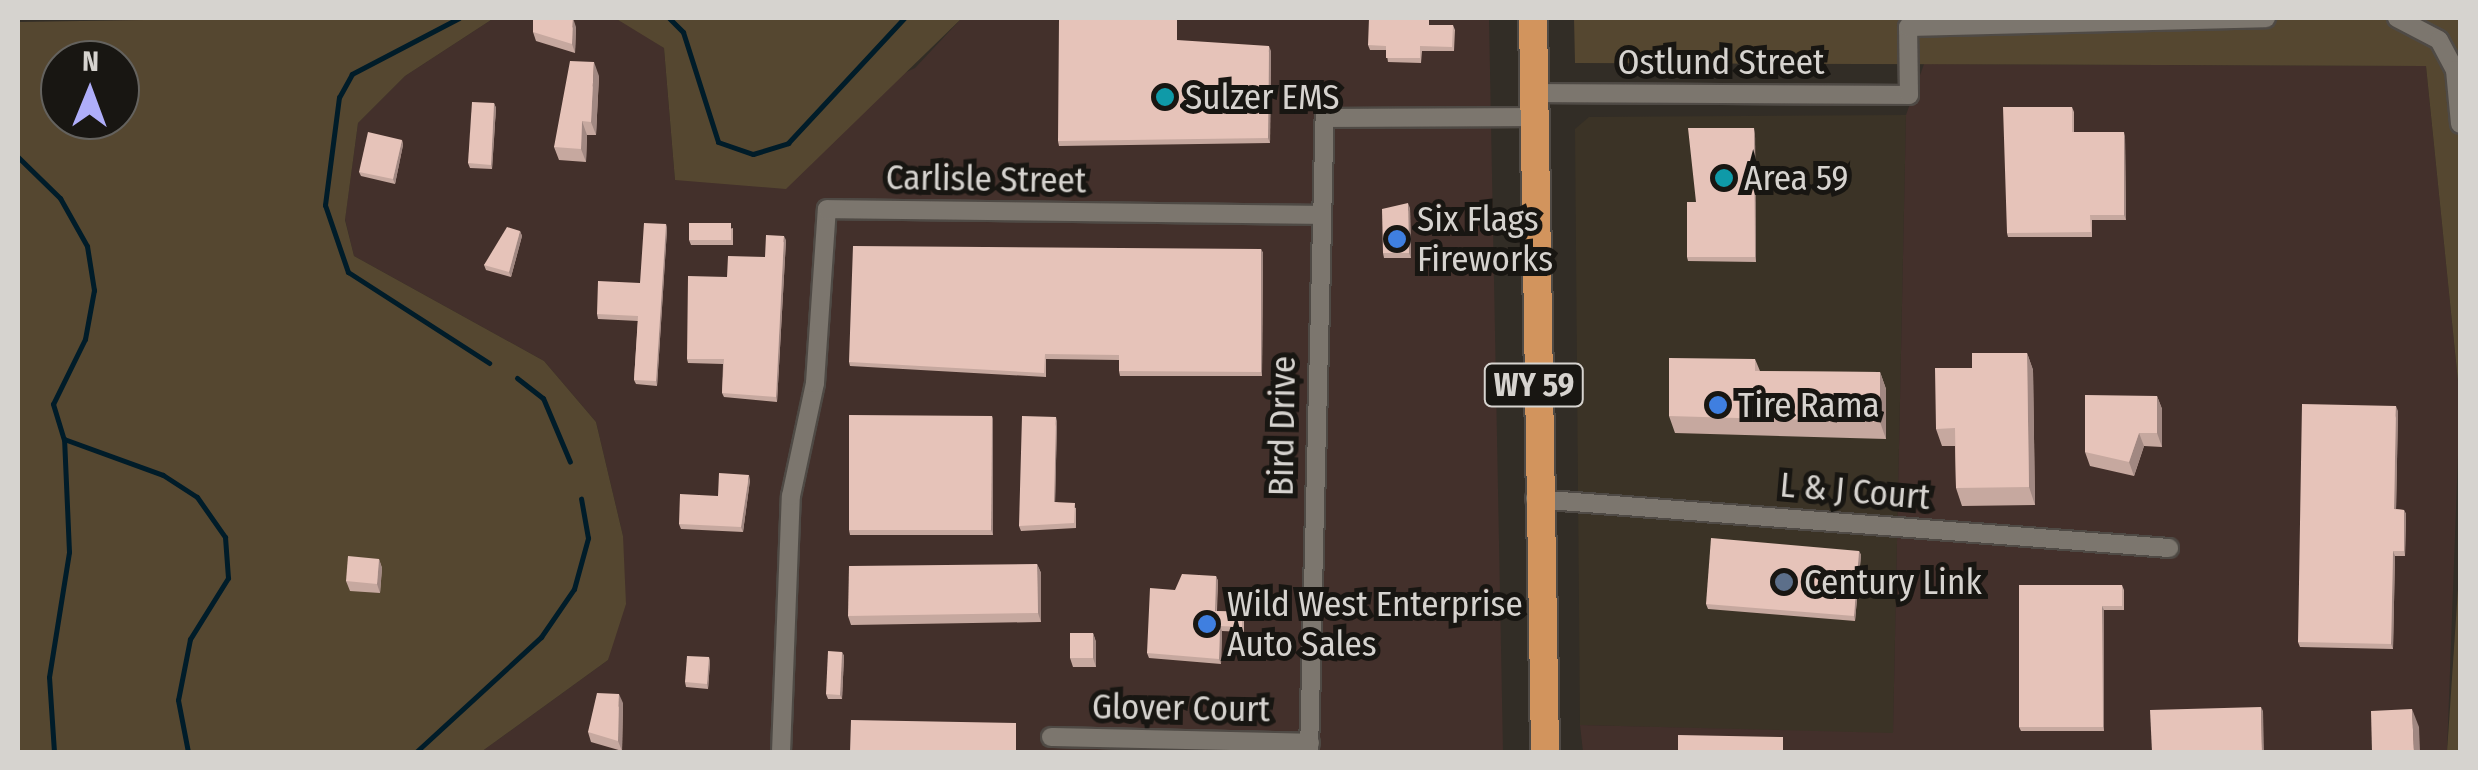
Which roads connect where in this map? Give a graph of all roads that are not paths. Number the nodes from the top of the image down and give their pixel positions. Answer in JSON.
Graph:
{"nodes":[{"id":1,"x":1533,"y":18,"type":"edge"},
{"id":2,"x":2266,"y":18,"type":"edge"},
{"id":3,"x":2397,"y":18,"type":"edge"},
{"id":4,"x":1533,"y":105,"type":"junction"},
{"id":5,"x":2460,"y":124,"type":"edge"},
{"id":6,"x":1319,"y":215,"type":"junction"},
{"id":7,"x":1535,"y":499,"type":"junction"},
{"id":8,"x":2169,"y":548,"type":"dead end"},
{"id":9,"x":1052,"y":737,"type":"dead end"},
{"id":10,"x":1309,"y":748,"type":"edge"},
{"id":11,"x":781,"y":752,"type":"edge"},
{"id":12,"x":1545,"y":752,"type":"edge"}],
"edges":[{"from":1,"to":4,"type":"highway","number":"WY 59"},
{"from":2,"to":4,"type":"street","name":"Ostlund Street"},
{"from":3,"to":5,"type":"street"},
{"from":4,"to":6,"type":"street","name":"Bird Drive"},
{"from":4,"to":7,"type":"highway","number":"WY 59"},
{"from":6,"to":10,"type":"street","name":"Bird Drive"},
{"from":6,"to":11,"type":"street","name":"Carlisle Street"},
{"from":7,"to":8,"type":"street","name":"L & J Court"},
{"from":7,"to":12,"type":"highway","number":"WY 59"},
{"from":9,"to":10,"type":"street","name":"Glover Court"}]}
